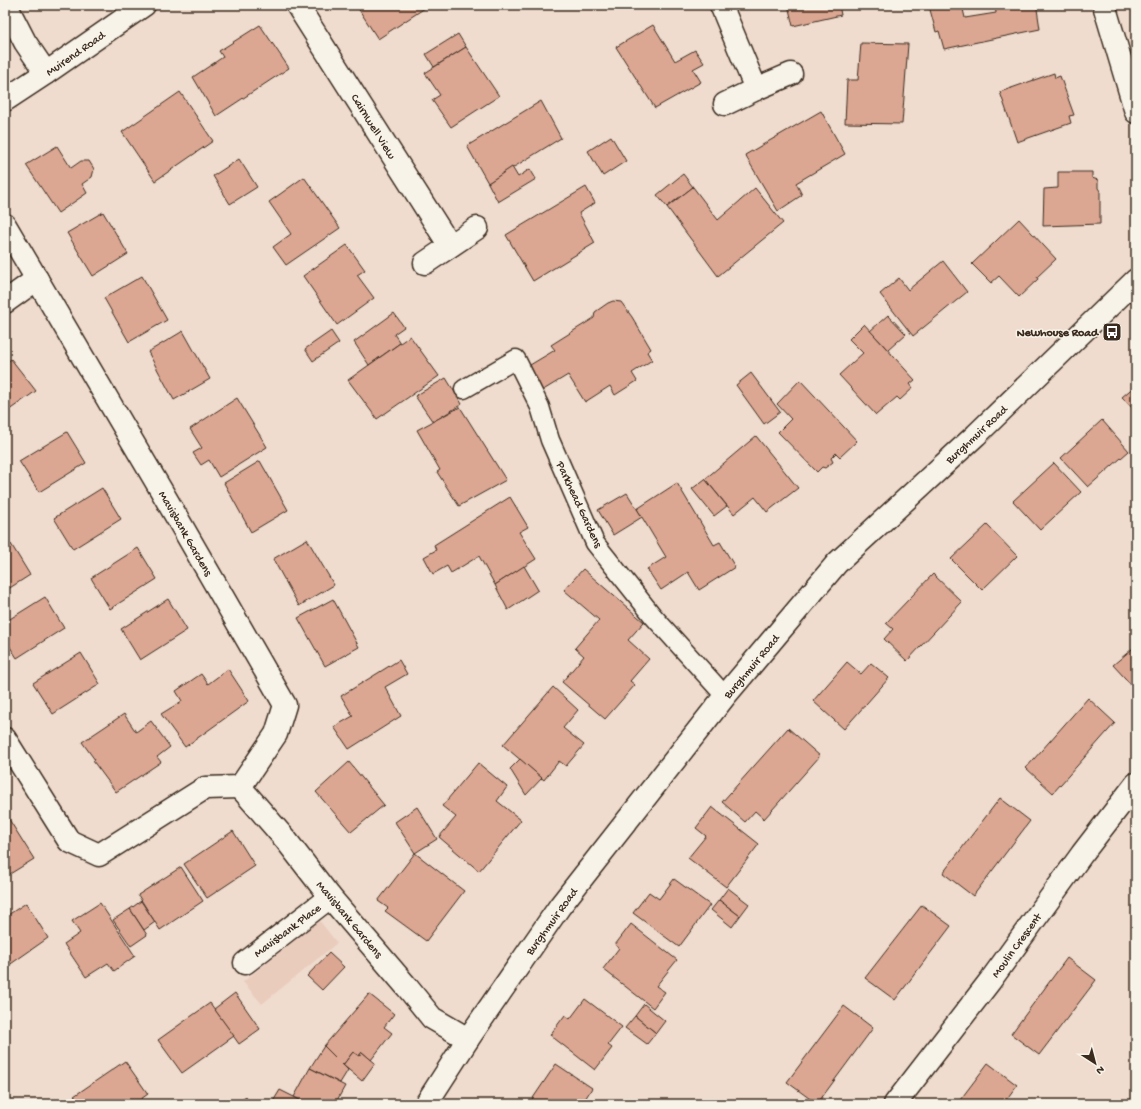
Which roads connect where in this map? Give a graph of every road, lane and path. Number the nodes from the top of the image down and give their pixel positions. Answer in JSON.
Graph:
{"nodes":[{"id":1,"x":6,"y":5,"type":"edge"},
{"id":2,"x":144,"y":5,"type":"edge"},
{"id":3,"x":297,"y":5,"type":"edge"},
{"id":4,"x":721,"y":5,"type":"edge"},
{"id":5,"x":1104,"y":5,"type":"edge"},
{"id":6,"x":46,"y":73,"type":"junction"},
{"id":7,"x":791,"y":74,"type":"dead end"},
{"id":8,"x":756,"y":88,"type":"junction"},
{"id":9,"x":5,"y":100,"type":"edge"},
{"id":10,"x":725,"y":104,"type":"dead end"},
{"id":11,"x":1136,"y":112,"type":"edge"},
{"id":12,"x":5,"y":225,"type":"edge"},
{"id":13,"x":477,"y":228,"type":"dead end"},
{"id":14,"x":450,"y":246,"type":"junction"},
{"id":15,"x":425,"y":263,"type":"dead end"},
{"id":16,"x":37,"y":279,"type":"junction"},
{"id":17,"x":1136,"y":280,"type":"edge"},
{"id":18,"x":5,"y":302,"type":"edge"},
{"id":19,"x":464,"y":389,"type":"dead end"},
{"id":20,"x":725,"y":696,"type":"junction"},
{"id":21,"x":5,"y":738,"type":"edge"},
{"id":22,"x":1136,"y":784,"type":"edge"},
{"id":23,"x":240,"y":787,"type":"junction"},
{"id":24,"x":330,"y":897,"type":"junction"},
{"id":25,"x":245,"y":963,"type":"dead end"},
{"id":26,"x":468,"y":1040,"type":"junction"},
{"id":27,"x":426,"y":1104,"type":"edge"},
{"id":28,"x":896,"y":1104,"type":"edge"}],
"edges":[{"from":1,"to":6,"type":"street"},
{"from":2,"to":6,"type":"street","name":"Muirend Road"},
{"from":3,"to":14,"type":"street","name":"Cairnwell View"},
{"from":4,"to":8,"type":"street"},
{"from":5,"to":11,"type":"street"},
{"from":6,"to":9,"type":"street","name":"Muirend Road"},
{"from":7,"to":8,"type":"street"},
{"from":8,"to":10,"type":"street"},
{"from":12,"to":16,"type":"street","name":"Mavisbank Gardens"},
{"from":13,"to":14,"type":"street"},
{"from":14,"to":15,"type":"street"},
{"from":16,"to":18,"type":"street"},
{"from":16,"to":23,"type":"street","name":"Mavisbank Gardens"},
{"from":17,"to":20,"type":"street","name":"Burghmuir Road"},
{"from":19,"to":20,"type":"lane","name":"Parkhead Gardens"},
{"from":20,"to":26,"type":"street","name":"Burghmuir Road"},
{"from":21,"to":23,"type":"street"},
{"from":22,"to":28,"type":"street","name":"Moulin Crescent"},
{"from":23,"to":24,"type":"street","name":"Mavisbank Gardens"},
{"from":24,"to":25,"type":"street","name":"Mavisbank Place"},
{"from":24,"to":26,"type":"street","name":"Mavisbank Gardens"},
{"from":26,"to":27,"type":"street","name":"Burghmuir Road"}]}
